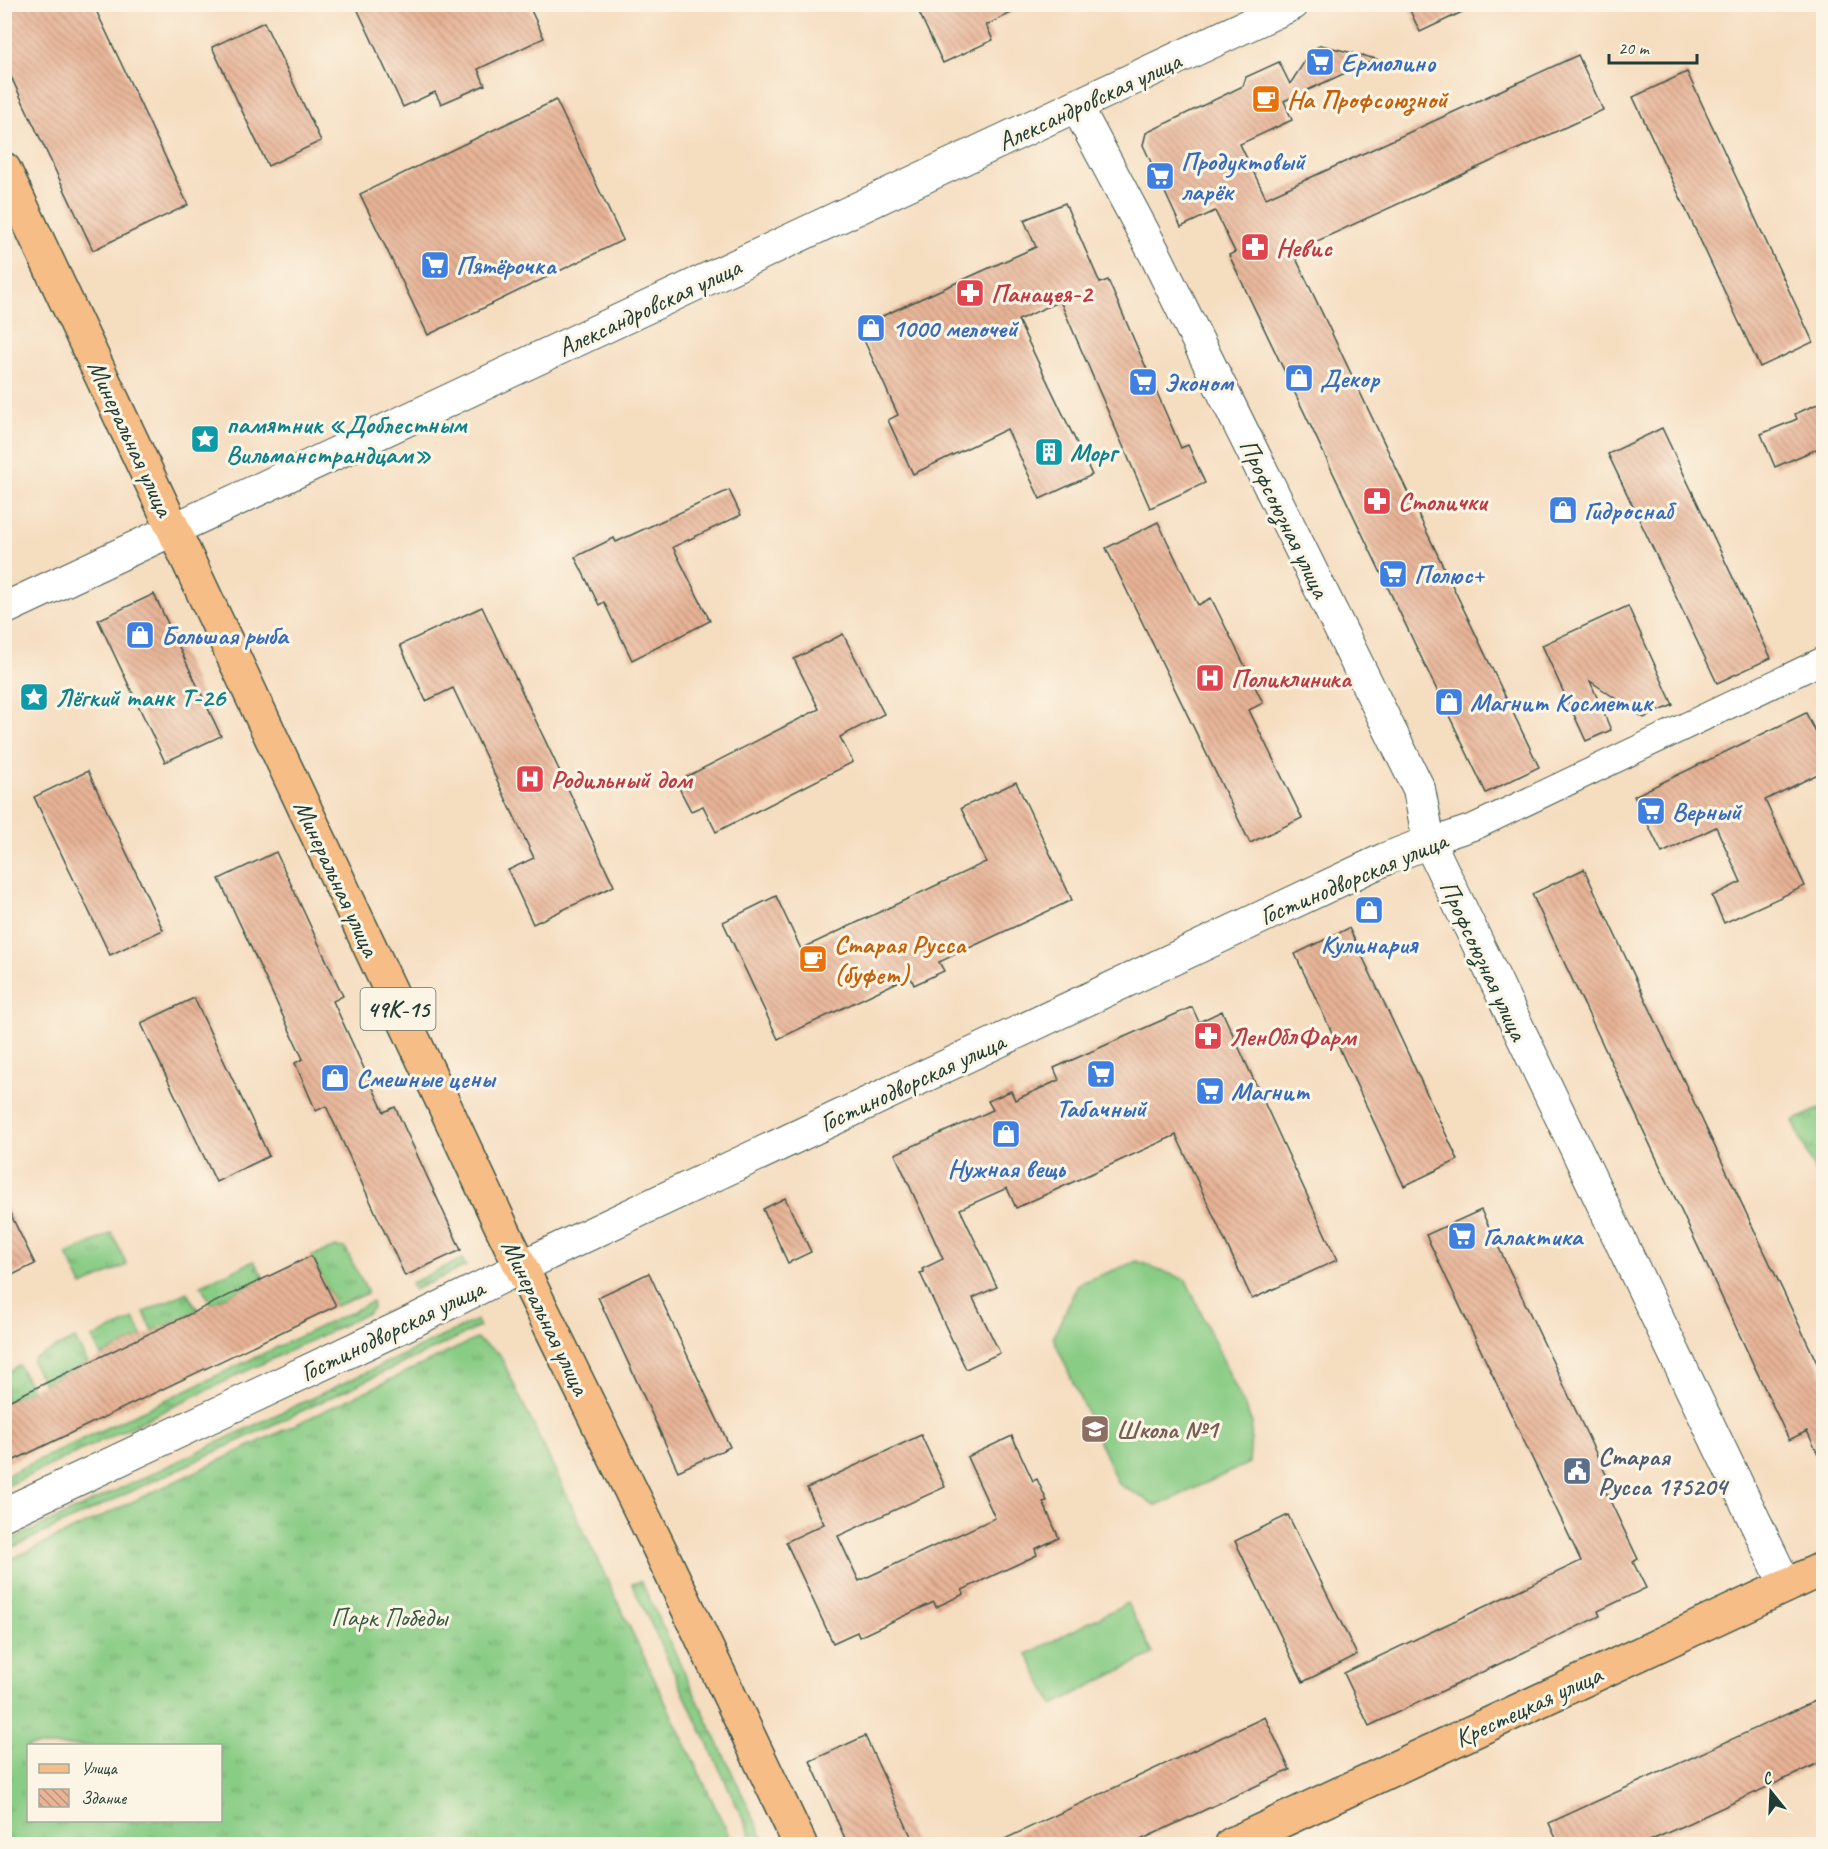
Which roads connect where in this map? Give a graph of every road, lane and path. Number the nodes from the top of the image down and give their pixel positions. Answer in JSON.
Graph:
{"nodes":[{"id":1,"x":1293,"y":4,"type":"edge"},
{"id":2,"x":1077,"y":107,"type":"junction"},
{"id":3,"x":4,"y":169,"type":"edge"},
{"id":4,"x":175,"y":531,"type":"junction"},
{"id":5,"x":4,"y":609,"type":"edge"},
{"id":6,"x":1824,"y":660,"type":"edge"},
{"id":7,"x":1429,"y":842,"type":"junction"},
{"id":8,"x":521,"y":1267,"type":"junction"},
{"id":9,"x":4,"y":1514,"type":"edge"},
{"id":10,"x":1824,"y":1568,"type":"edge"},
{"id":11,"x":1786,"y":1586,"type":"junction"},
{"id":12,"x":800,"y":1845,"type":"edge"},
{"id":13,"x":1232,"y":1845,"type":"edge"}],
"edges":[{"from":1,"to":2,"type":"street","name":"Александровская улица"},
{"from":2,"to":4,"type":"street","name":"Александровская улица"},
{"from":2,"to":7,"type":"street","name":"Профсоюзная улица"},
{"from":3,"to":4,"type":"main road","name":"Минеральная улица","number":"49К-15"},
{"from":4,"to":5,"type":"street","name":"Александровская улица"},
{"from":4,"to":8,"type":"main road","name":"Минеральная улица","number":"49К-15"},
{"from":6,"to":7,"type":"street","name":"Гостинодворская улица"},
{"from":7,"to":8,"type":"street","name":"Гостинодворская улица"},
{"from":7,"to":11,"type":"street","name":"Профсоюзная улица"},
{"from":8,"to":9,"type":"street","name":"Гостинодворская улица"},
{"from":8,"to":12,"type":"main road","name":"Минеральная улица","number":"49К-15"},
{"from":10,"to":11,"type":"main road","name":"Крестецкая улица"},
{"from":11,"to":13,"type":"main road","name":"Крестецкая улица"}]}
